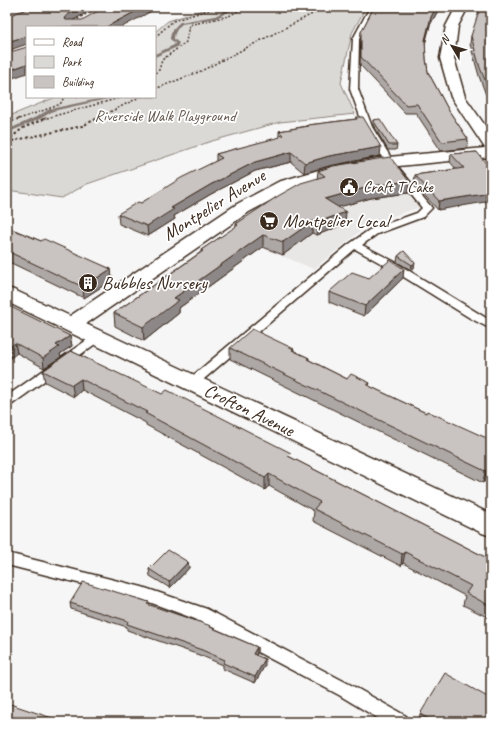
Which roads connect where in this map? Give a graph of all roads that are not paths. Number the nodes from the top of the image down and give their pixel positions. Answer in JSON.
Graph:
{"nodes":[{"id":1,"x":373,"y":7,"type":"edge"},
{"id":2,"x":462,"y":7,"type":"edge"},
{"id":3,"x":491,"y":145,"type":"edge"},
{"id":4,"x":491,"y":152,"type":"edge"},
{"id":5,"x":390,"y":162,"type":"junction"},
{"id":6,"x":355,"y":245,"type":"junction"},
{"id":7,"x":7,"y":294,"type":"edge"},
{"id":8,"x":72,"y":324,"type":"junction"},
{"id":9,"x":491,"y":326,"type":"edge"},
{"id":10,"x":98,"y":337,"type":"junction"},
{"id":11,"x":193,"y":382,"type":"junction"},
{"id":12,"x":7,"y":402,"type":"edge"},
{"id":13,"x":491,"y":526,"type":"edge"},
{"id":14,"x":7,"y":559,"type":"edge"},
{"id":15,"x":400,"y":722,"type":"edge"}],
"edges":[{"from":1,"to":5,"type":"lane"},
{"from":2,"to":3,"type":"street"},
{"from":4,"to":5,"type":"street","name":"Montpelier Avenue"},
{"from":5,"to":6,"type":"lane"},
{"from":5,"to":8,"type":"street","name":"Montpelier Avenue"},
{"from":6,"to":9,"type":"lane"},
{"from":6,"to":11,"type":"lane"},
{"from":7,"to":8,"type":"street","name":"Crofton Avenue"},
{"from":8,"to":10,"type":"street","name":"Crofton Avenue"},
{"from":10,"to":11,"type":"street","name":"Crofton Avenue"},
{"from":10,"to":12,"type":"lane"},
{"from":11,"to":13,"type":"street","name":"Crofton Avenue"},
{"from":14,"to":15,"type":"lane"}]}
